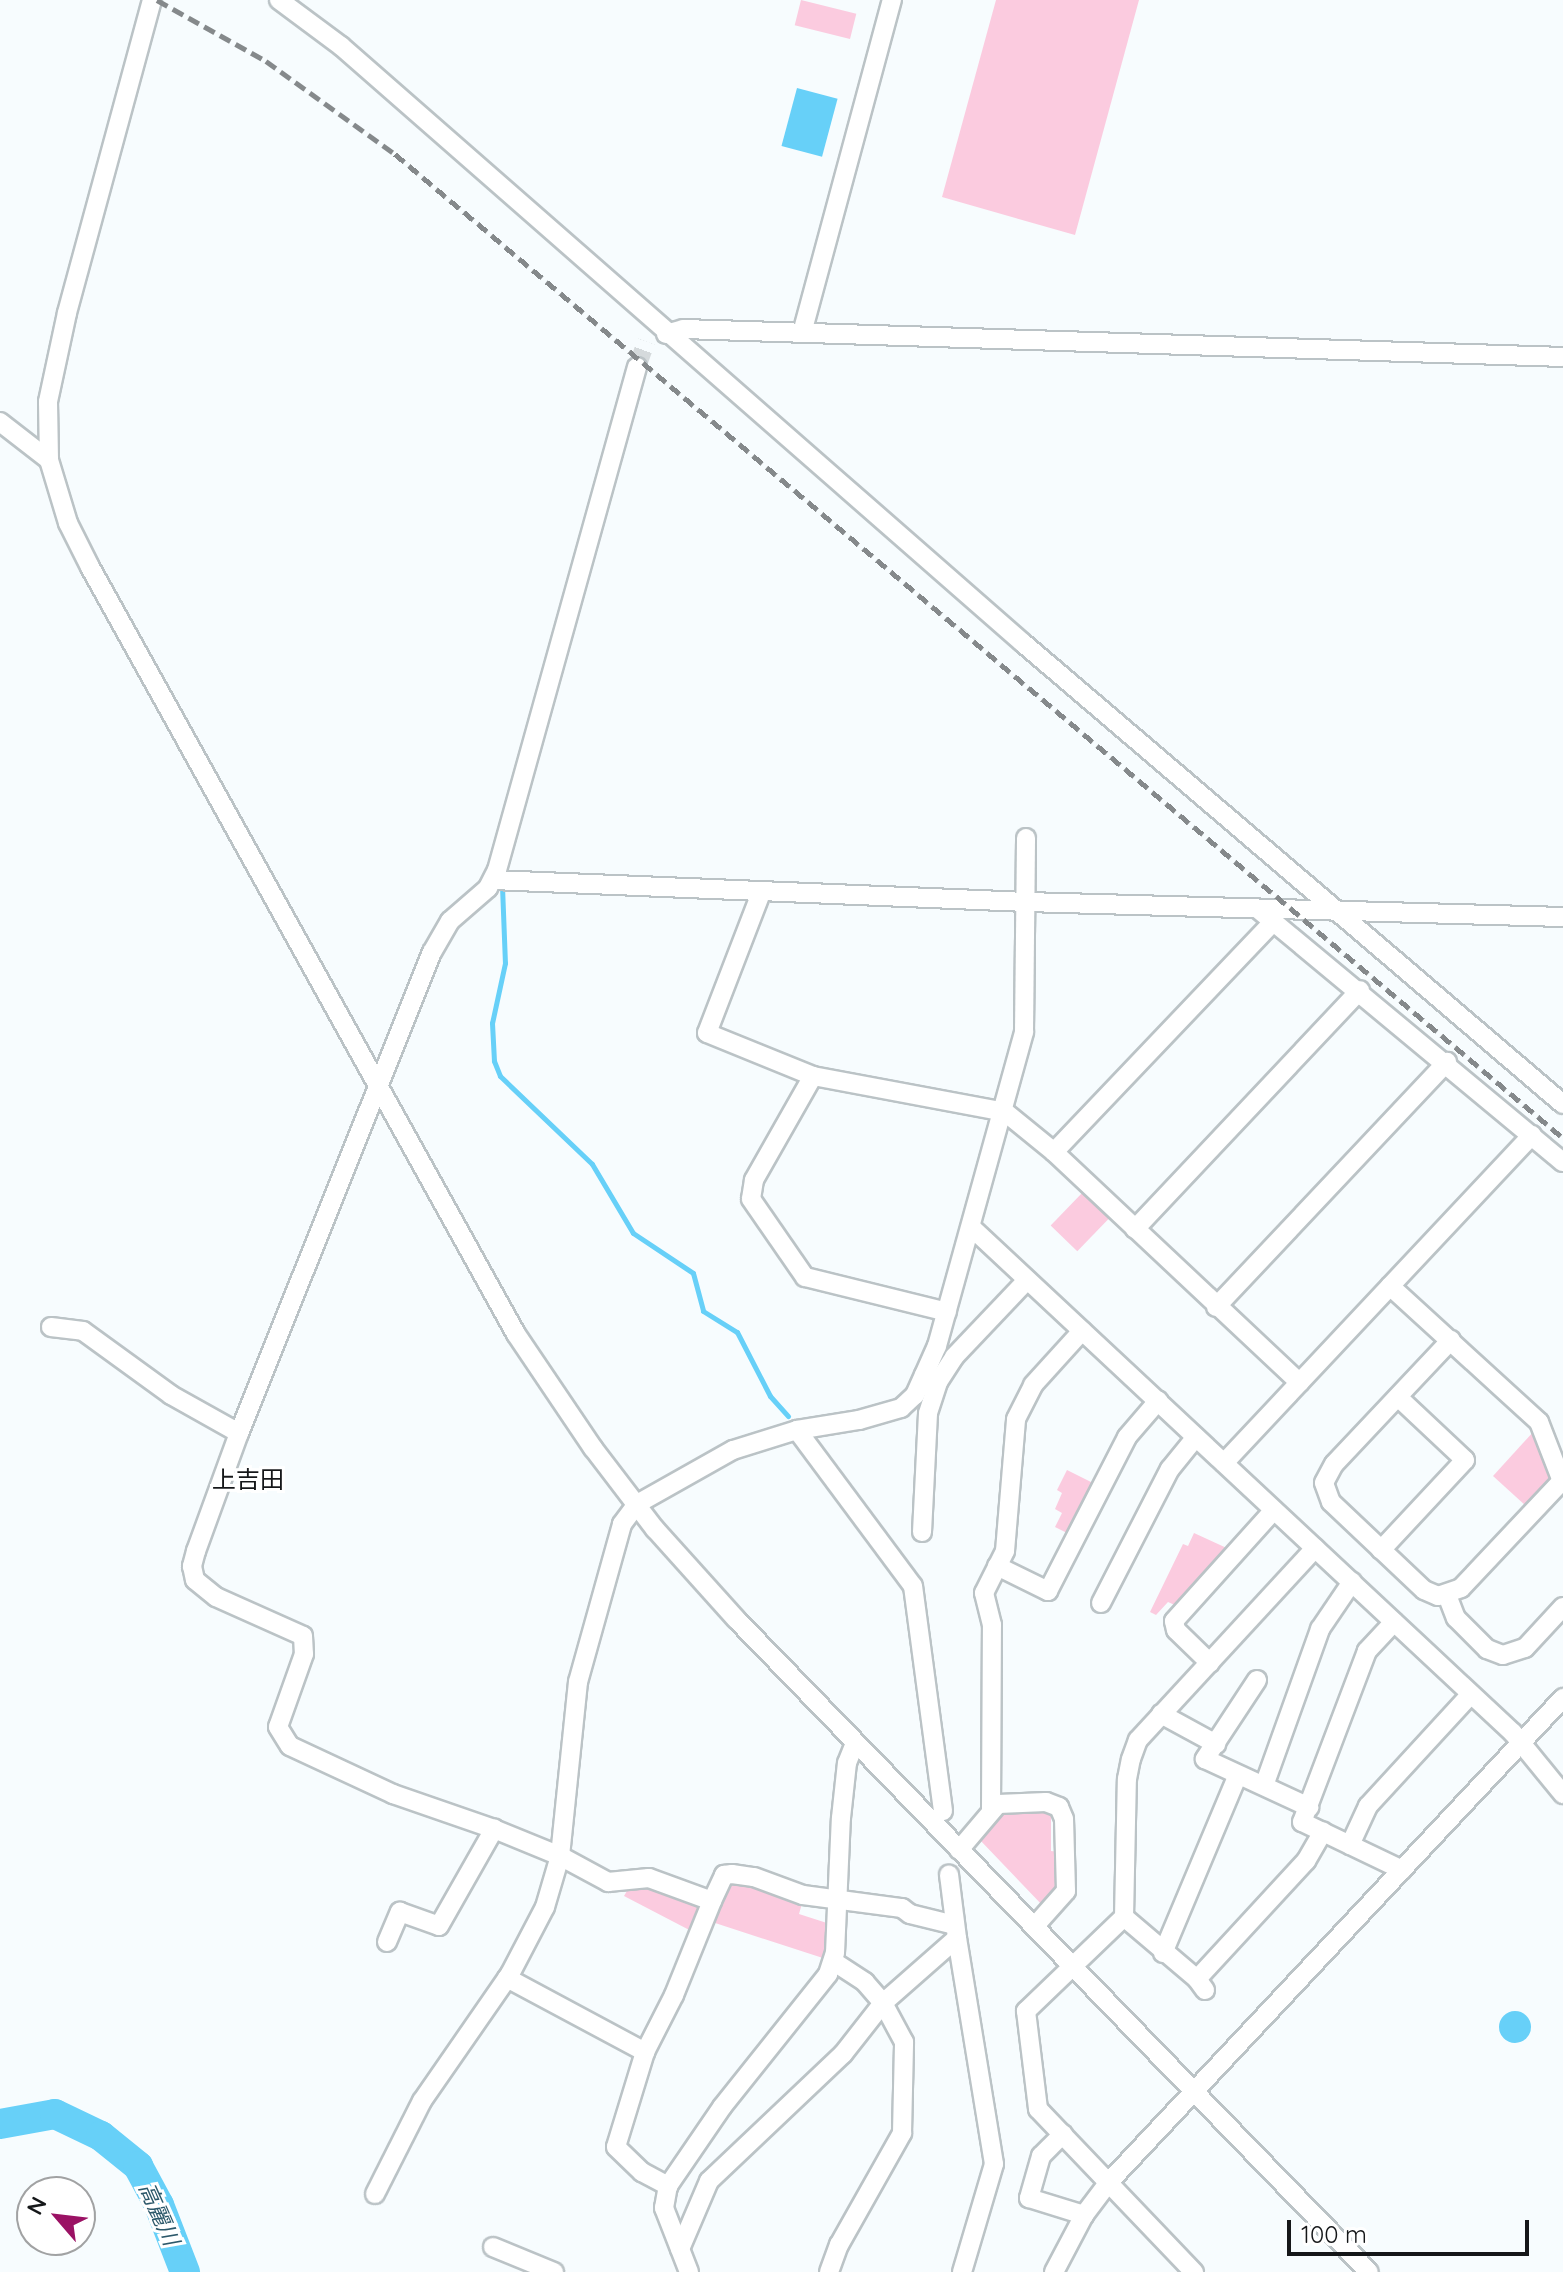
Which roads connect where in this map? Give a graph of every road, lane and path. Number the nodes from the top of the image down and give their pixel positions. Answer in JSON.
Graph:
{"nodes":[{"id":1,"x":152,"y":0,"type":"edge"},
{"id":2,"x":279,"y":0,"type":"edge"},
{"id":3,"x":892,"y":0,"type":"edge"},
{"id":4,"x":659,"y":328,"type":"junction"},
{"id":5,"x":802,"y":333,"type":"junction"},
{"id":6,"x":646,"y":342,"type":"tunnel mouth"},
{"id":7,"x":1563,"y":357,"type":"edge"},
{"id":8,"x":637,"y":367,"type":"tunnel mouth"},
{"id":9,"x":0,"y":422,"type":"edge"},
{"id":10,"x":49,"y":460,"type":"junction"},
{"id":11,"x":1026,"y":838,"type":"dead end"},
{"id":12,"x":493,"y":880,"type":"junction"},
{"id":13,"x":761,"y":893,"type":"junction"},
{"id":14,"x":1026,"y":902,"type":"junction"},
{"id":15,"x":1258,"y":909,"type":"junction"},
{"id":16,"x":1335,"y":909,"type":"junction"},
{"id":17,"x":1563,"y":917,"type":"edge"},
{"id":18,"x":1274,"y":921,"type":"junction"},
{"id":19,"x":1360,"y":990,"type":"junction"},
{"id":20,"x":1447,"y":1062,"type":"junction"},
{"id":21,"x":813,"y":1076,"type":"junction"},
{"id":22,"x":378,"y":1089,"type":"junction"},
{"id":23,"x":1563,"y":1104,"type":"edge"},
{"id":24,"x":1005,"y":1112,"type":"junction"},
{"id":25,"x":1532,"y":1135,"type":"junction"},
{"id":26,"x":1054,"y":1152,"type":"junction"},
{"id":27,"x":1563,"y":1162,"type":"edge"},
{"id":28,"x":971,"y":1227,"type":"junction"},
{"id":29,"x":1135,"y":1229,"type":"junction"},
{"id":30,"x":1027,"y":1280,"type":"junction"},
{"id":31,"x":1390,"y":1286,"type":"junction"},
{"id":32,"x":1216,"y":1307,"type":"junction"},
{"id":33,"x":947,"y":1312,"type":"junction"},
{"id":34,"x":51,"y":1327,"type":"dead end"},
{"id":35,"x":1082,"y":1331,"type":"junction"},
{"id":36,"x":1451,"y":1340,"type":"junction"},
{"id":37,"x":1300,"y":1383,"type":"junction"},
{"id":38,"x":1398,"y":1397,"type":"junction"},
{"id":39,"x":1158,"y":1401,"type":"junction"},
{"id":40,"x":797,"y":1430,"type":"junction"},
{"id":41,"x":239,"y":1433,"type":"junction"},
{"id":42,"x":1196,"y":1437,"type":"junction"},
{"id":43,"x":1224,"y":1463,"type":"junction"},
{"id":44,"x":1562,"y":1482,"type":"edge"},
{"id":45,"x":637,"y":1504,"type":"junction"},
{"id":46,"x":1274,"y":1510,"type":"junction"},
{"id":47,"x":922,"y":1532,"type":"dead end"},
{"id":48,"x":1315,"y":1548,"type":"junction"},
{"id":49,"x":1381,"y":1550,"type":"junction"},
{"id":50,"x":997,"y":1566,"type":"junction"},
{"id":51,"x":1352,"y":1582,"type":"junction"},
{"id":52,"x":1447,"y":1595,"type":"junction"},
{"id":53,"x":1101,"y":1603,"type":"dead end"},
{"id":54,"x":1563,"y":1607,"type":"edge"},
{"id":55,"x":1394,"y":1622,"type":"junction"},
{"id":56,"x":1210,"y":1663,"type":"junction"},
{"id":57,"x":1257,"y":1680,"type":"dead end"},
{"id":58,"x":1471,"y":1694,"type":"junction"},
{"id":59,"x":1563,"y":1698,"type":"edge"},
{"id":60,"x":1161,"y":1714,"type":"junction"},
{"id":61,"x":855,"y":1743,"type":"junction"},
{"id":62,"x":1522,"y":1743,"type":"junction"},
{"id":63,"x":1216,"y":1744,"type":"junction"},
{"id":64,"x":1238,"y":1775,"type":"junction"},
{"id":65,"x":1265,"y":1783,"type":"junction"},
{"id":66,"x":1563,"y":1794,"type":"edge"},
{"id":67,"x":1309,"y":1807,"type":"junction"},
{"id":68,"x":991,"y":1809,"type":"junction"},
{"id":69,"x":943,"y":1811,"type":"dead end"},
{"id":70,"x":494,"y":1829,"type":"junction"},
{"id":71,"x":1323,"y":1832,"type":"junction"},
{"id":72,"x":1350,"y":1845,"type":"junction"},
{"id":73,"x":959,"y":1850,"type":"junction"},
{"id":74,"x":560,"y":1856,"type":"junction"},
{"id":75,"x":1402,"y":1870,"type":"junction"},
{"id":76,"x":949,"y":1875,"type":"dead end"},
{"id":77,"x":838,"y":1900,"type":"junction"},
{"id":78,"x":712,"y":1901,"type":"junction"},
{"id":79,"x":1124,"y":1917,"type":"junction"},
{"id":80,"x":1034,"y":1927,"type":"junction"},
{"id":81,"x":956,"y":1932,"type":"junction"},
{"id":82,"x":387,"y":1942,"type":"dead end"},
{"id":83,"x":1163,"y":1953,"type":"junction"},
{"id":84,"x":833,"y":1961,"type":"junction"},
{"id":85,"x":1073,"y":1968,"type":"junction"},
{"id":86,"x":507,"y":1978,"type":"junction"},
{"id":87,"x":883,"y":2003,"type":"junction"},
{"id":88,"x":645,"y":2052,"type":"junction"},
{"id":89,"x":1194,"y":2092,"type":"junction"},
{"id":90,"x":1063,"y":2134,"type":"junction"},
{"id":91,"x":1109,"y":2182,"type":"junction"},
{"id":92,"x":668,"y":2186,"type":"junction"},
{"id":93,"x":375,"y":2194,"type":"dead end"},
{"id":94,"x":1084,"y":2215,"type":"junction"},
{"id":95,"x":493,"y":2247,"type":"dead end"},
{"id":96,"x":680,"y":2249,"type":"junction"},
{"id":97,"x":554,"y":2272,"type":"edge"},
{"id":98,"x":689,"y":2272,"type":"edge"},
{"id":99,"x":829,"y":2272,"type":"edge"},
{"id":100,"x":962,"y":2272,"type":"edge"},
{"id":101,"x":1054,"y":2272,"type":"edge"},
{"id":102,"x":1194,"y":2272,"type":"edge"},
{"id":103,"x":1369,"y":2272,"type":"edge"}],
"edges":[{"from":1,"to":10,"type":"street"},
{"from":2,"to":4,"type":"street"},
{"from":3,"to":5,"type":"street"},
{"from":4,"to":5,"type":"street"},
{"from":4,"to":6,"type":"street"},
{"from":4,"to":16,"type":"street"},
{"from":5,"to":7,"type":"street"},
{"from":8,"to":12,"type":"street"},
{"from":9,"to":10,"type":"street"},
{"from":10,"to":22,"type":"street"},
{"from":11,"to":14,"type":"street"},
{"from":12,"to":13,"type":"street"},
{"from":12,"to":22,"type":"street"},
{"from":13,"to":14,"type":"street"},
{"from":13,"to":21,"type":"street"},
{"from":14,"to":15,"type":"street"},
{"from":14,"to":24,"type":"street"},
{"from":15,"to":16,"type":"street"},
{"from":15,"to":18,"type":"street"},
{"from":16,"to":17,"type":"street"},
{"from":16,"to":23,"type":"street"},
{"from":18,"to":19,"type":"street"},
{"from":18,"to":26,"type":"street"},
{"from":19,"to":20,"type":"street"},
{"from":19,"to":29,"type":"street"},
{"from":20,"to":25,"type":"street"},
{"from":20,"to":32,"type":"street"},
{"from":21,"to":24,"type":"street"},
{"from":21,"to":33,"type":"street"},
{"from":22,"to":41,"type":"street"},
{"from":22,"to":45,"type":"street"},
{"from":24,"to":26,"type":"street"},
{"from":24,"to":28,"type":"street"},
{"from":25,"to":27,"type":"street"},
{"from":25,"to":31,"type":"street"},
{"from":26,"to":29,"type":"street"},
{"from":28,"to":30,"type":"street"},
{"from":28,"to":33,"type":"street"},
{"from":29,"to":32,"type":"street"},
{"from":30,"to":35,"type":"street"},
{"from":30,"to":47,"type":"street"},
{"from":31,"to":36,"type":"street"},
{"from":31,"to":37,"type":"street"},
{"from":32,"to":37,"type":"street"},
{"from":33,"to":40,"type":"street"},
{"from":34,"to":41,"type":"street"},
{"from":35,"to":39,"type":"street"},
{"from":35,"to":50,"type":"street"},
{"from":36,"to":38,"type":"street"},
{"from":36,"to":44,"type":"street"},
{"from":37,"to":43,"type":"street"},
{"from":38,"to":49,"type":"street"},
{"from":38,"to":49,"type":"street"},
{"from":39,"to":42,"type":"street"},
{"from":39,"to":50,"type":"street"},
{"from":40,"to":45,"type":"street"},
{"from":40,"to":69,"type":"street"},
{"from":41,"to":70,"type":"street"},
{"from":42,"to":43,"type":"street"},
{"from":42,"to":53,"type":"street"},
{"from":43,"to":46,"type":"street"},
{"from":44,"to":52,"type":"street"},
{"from":45,"to":61,"type":"street"},
{"from":45,"to":74,"type":"street"},
{"from":46,"to":48,"type":"street"},
{"from":46,"to":56,"type":"street"},
{"from":48,"to":51,"type":"street"},
{"from":48,"to":56,"type":"street"},
{"from":49,"to":52,"type":"street"},
{"from":50,"to":68,"type":"street"},
{"from":51,"to":55,"type":"street"},
{"from":51,"to":65,"type":"street"},
{"from":52,"to":54,"type":"street"},
{"from":55,"to":58,"type":"street"},
{"from":55,"to":67,"type":"street"},
{"from":56,"to":60,"type":"street"},
{"from":57,"to":63,"type":"street"},
{"from":58,"to":62,"type":"street"},
{"from":58,"to":72,"type":"street"},
{"from":59,"to":62,"type":"street"},
{"from":60,"to":63,"type":"street"},
{"from":60,"to":79,"type":"street"},
{"from":61,"to":73,"type":"street"},
{"from":61,"to":77,"type":"street"},
{"from":62,"to":66,"type":"street"},
{"from":62,"to":75,"type":"street"},
{"from":63,"to":64,"type":"street"},
{"from":64,"to":65,"type":"street"},
{"from":64,"to":83,"type":"street"},
{"from":65,"to":67,"type":"street"},
{"from":67,"to":71,"type":"street"},
{"from":68,"to":73,"type":"street"},
{"from":68,"to":80,"type":"street"},
{"from":70,"to":74,"type":"street"},
{"from":70,"to":82,"type":"street"},
{"from":71,"to":72,"type":"street"},
{"from":71,"to":83,"type":"street"},
{"from":72,"to":75,"type":"street"},
{"from":73,"to":80,"type":"street"},
{"from":74,"to":78,"type":"street"},
{"from":74,"to":86,"type":"street"},
{"from":75,"to":89,"type":"street"},
{"from":76,"to":81,"type":"street"},
{"from":77,"to":78,"type":"street"},
{"from":77,"to":81,"type":"street"},
{"from":77,"to":84,"type":"street"},
{"from":78,"to":88,"type":"street"},
{"from":79,"to":83,"type":"street"},
{"from":79,"to":85,"type":"street"},
{"from":80,"to":85,"type":"street"},
{"from":81,"to":87,"type":"street"},
{"from":81,"to":100,"type":"street"},
{"from":84,"to":87,"type":"street"},
{"from":84,"to":92,"type":"street"},
{"from":85,"to":89,"type":"street"},
{"from":85,"to":90,"type":"street"},
{"from":86,"to":88,"type":"street"},
{"from":86,"to":93,"type":"street"},
{"from":87,"to":96,"type":"street"},
{"from":87,"to":99,"type":"street"},
{"from":88,"to":92,"type":"street"},
{"from":89,"to":91,"type":"street"},
{"from":89,"to":103,"type":"street"},
{"from":90,"to":91,"type":"street"},
{"from":90,"to":94,"type":"street"},
{"from":91,"to":94,"type":"street"},
{"from":91,"to":102,"type":"street"},
{"from":92,"to":96,"type":"street"},
{"from":94,"to":101,"type":"street"},
{"from":95,"to":97,"type":"street"},
{"from":96,"to":98,"type":"street"}]}
